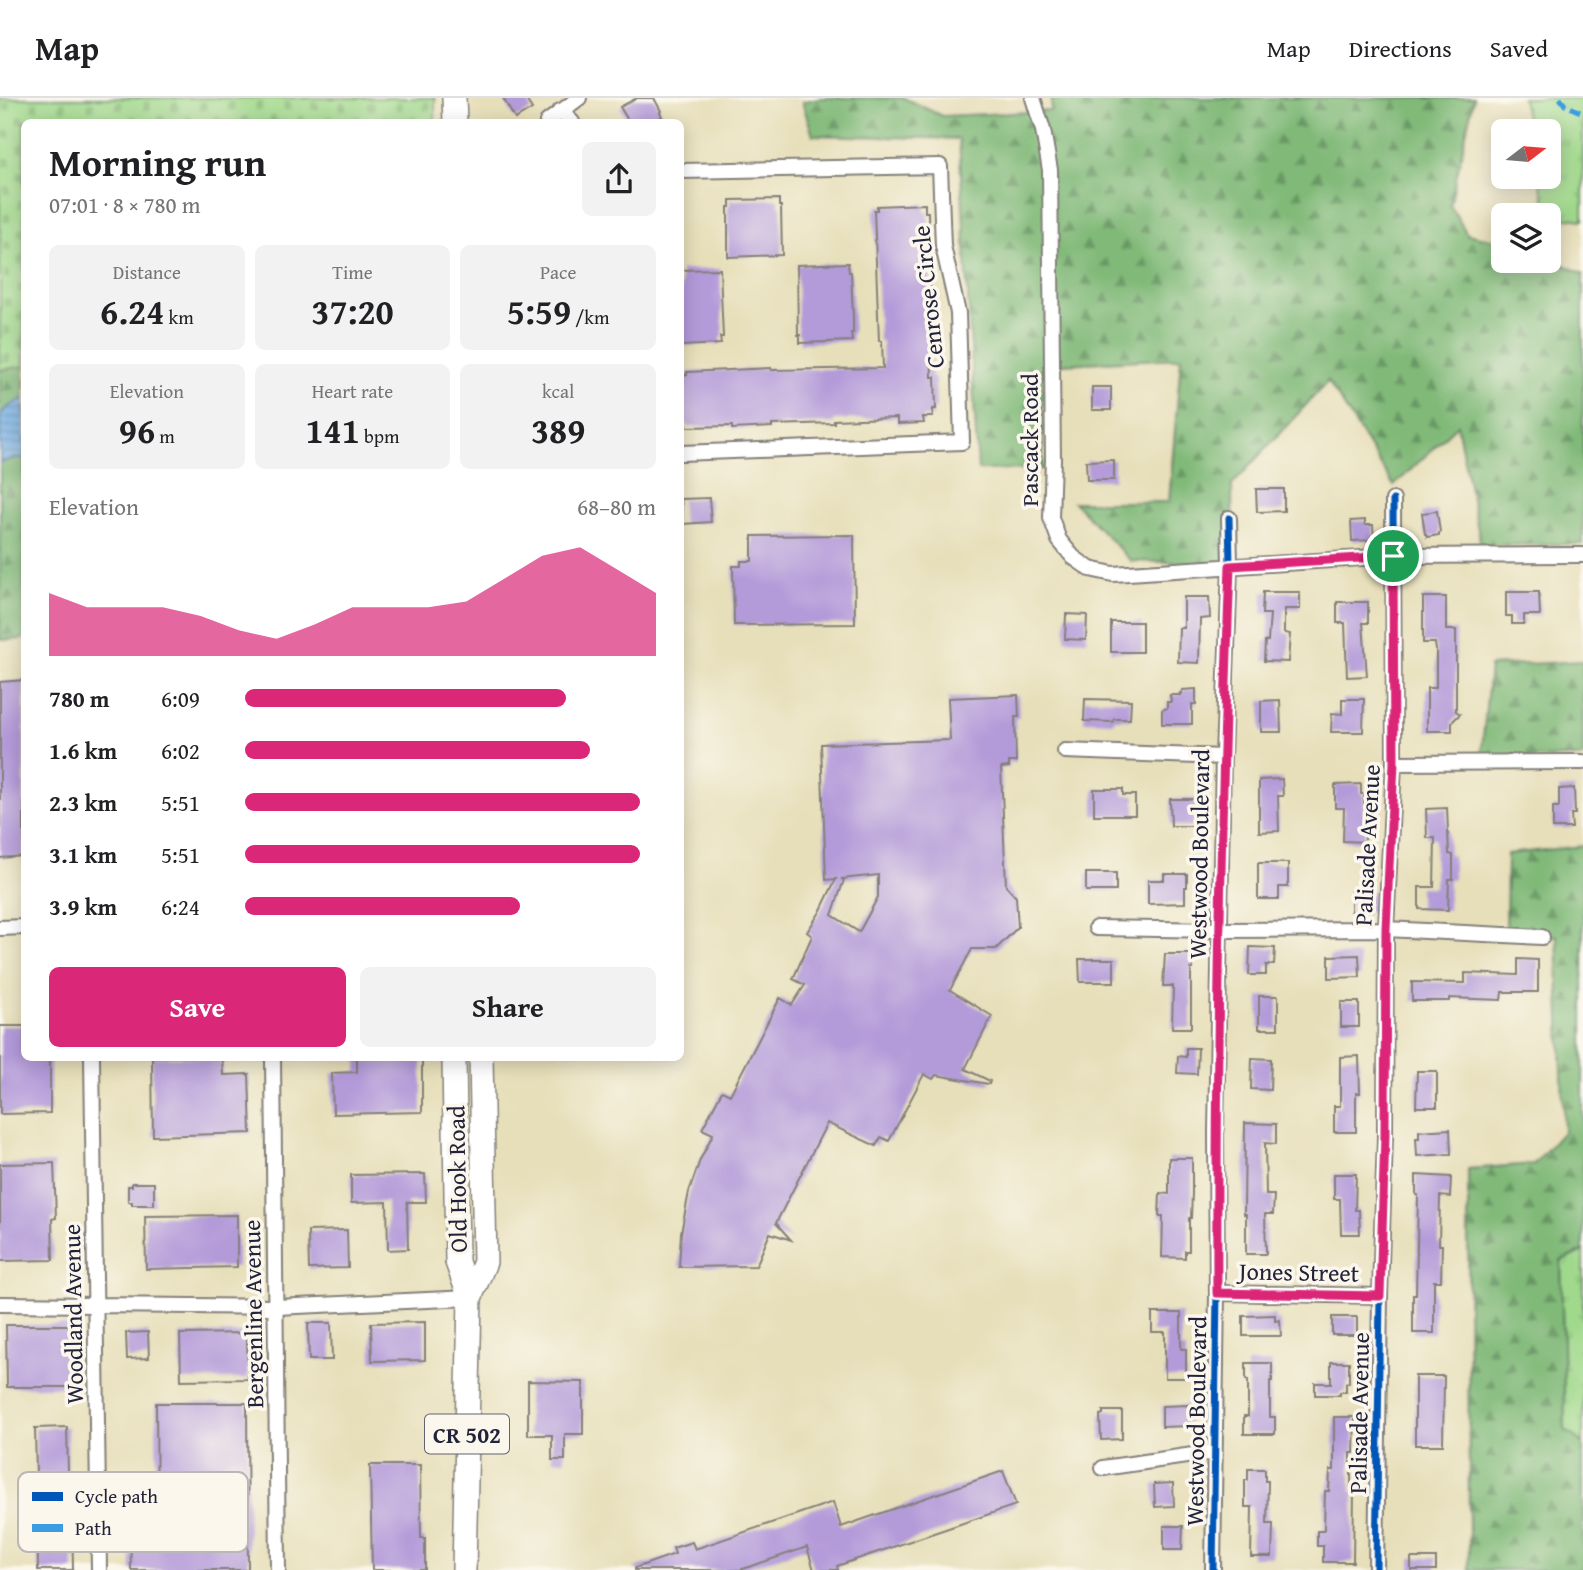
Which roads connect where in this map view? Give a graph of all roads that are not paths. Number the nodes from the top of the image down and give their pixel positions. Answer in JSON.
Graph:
{"nodes":[{"id":1,"x":454,"y":98,"type":"edge"},
{"id":2,"x":579,"y":98,"type":"edge"},
{"id":3,"x":1033,"y":98,"type":"edge"},
{"id":4,"x":560,"y":111,"type":"junction"},
{"id":5,"x":455,"y":119,"type":"edge"},
{"id":6,"x":551,"y":119,"type":"edge"},
{"id":7,"x":569,"y":119,"type":"edge"},
{"id":8,"x":684,"y":171,"type":"edge"},
{"id":9,"x":684,"y":453,"type":"edge"},
{"id":10,"x":1393,"y":500,"type":"dead end"},
{"id":11,"x":1229,"y":517,"type":"dead end"},
{"id":12,"x":1583,"y":555,"type":"edge"},
{"id":13,"x":1393,"y":556,"type":"junction"},
{"id":14,"x":1230,"y":566,"type":"junction"},
{"id":15,"x":1065,"y":751,"type":"dead end"},
{"id":16,"x":1223,"y":757,"type":"junction"},
{"id":17,"x":1583,"y":762,"type":"edge"},
{"id":18,"x":1394,"y":763,"type":"junction"},
{"id":19,"x":21,"y":927,"type":"edge"},
{"id":20,"x":0,"y":928,"type":"edge"},
{"id":21,"x":1096,"y":928,"type":"dead end"},
{"id":22,"x":1386,"y":929,"type":"junction"},
{"id":23,"x":1220,"y":930,"type":"junction"},
{"id":24,"x":1542,"y":937,"type":"dead end"},
{"id":25,"x":93,"y":1061,"type":"edge"},
{"id":26,"x":273,"y":1061,"type":"edge"},
{"id":27,"x":454,"y":1061,"type":"edge"},
{"id":28,"x":481,"y":1061,"type":"edge"},
{"id":29,"x":1217,"y":1293,"type":"junction"},
{"id":30,"x":1380,"y":1296,"type":"junction"},
{"id":31,"x":470,"y":1298,"type":"junction"},
{"id":32,"x":0,"y":1304,"type":"edge"},
{"id":33,"x":96,"y":1305,"type":"junction"},
{"id":34,"x":276,"y":1307,"type":"junction"},
{"id":35,"x":1214,"y":1452,"type":"junction"},
{"id":36,"x":1103,"y":1468,"type":"dead end"},
{"id":37,"x":98,"y":1472,"type":"edge"},
{"id":38,"x":99,"y":1552,"type":"edge"},
{"id":39,"x":99,"y":1570,"type":"edge"},
{"id":40,"x":278,"y":1570,"type":"edge"},
{"id":41,"x":464,"y":1570,"type":"edge"},
{"id":42,"x":1213,"y":1570,"type":"edge"},
{"id":43,"x":1376,"y":1570,"type":"edge"}],
"edges":[{"from":1,"to":5,"type":"main road"},
{"from":2,"to":4,"type":"street"},
{"from":3,"to":14,"type":"street","name":"Pascack Road"},
{"from":4,"to":6,"type":"street"},
{"from":4,"to":7,"type":"street"},
{"from":8,"to":9,"type":"street","name":"Cenrose Circle"},
{"from":10,"to":13,"type":"street","name":"Palisade Avenue"},
{"from":11,"to":14,"type":"street","name":"Westwood Boulevard"},
{"from":12,"to":13,"type":"street","name":"Pascack Road"},
{"from":13,"to":14,"type":"street","name":"Pascack Road"},
{"from":13,"to":18,"type":"street","name":"Palisade Avenue"},
{"from":14,"to":16,"type":"street","name":"Westwood Boulevard"},
{"from":15,"to":16,"type":"street"},
{"from":16,"to":23,"type":"street","name":"Westwood Boulevard"},
{"from":17,"to":18,"type":"street"},
{"from":18,"to":22,"type":"street","name":"Palisade Avenue"},
{"from":19,"to":20,"type":"street"},
{"from":21,"to":23,"type":"street"},
{"from":22,"to":23,"type":"street"},
{"from":22,"to":24,"type":"street"},
{"from":22,"to":30,"type":"street","name":"Palisade Avenue"},
{"from":23,"to":29,"type":"street","name":"Westwood Boulevard"},
{"from":25,"to":33,"type":"street","name":"Woodland Avenue"},
{"from":26,"to":34,"type":"street","name":"Bergenline Avenue"},
{"from":27,"to":31,"type":"main road","name":"Old Hook Road","number":"CR 502"},
{"from":28,"to":31,"type":"main road","name":"Old Hook Road","number":"CR 502"},
{"from":29,"to":30,"type":"street","name":"Jones Street"},
{"from":29,"to":35,"type":"street","name":"Westwood Boulevard"},
{"from":30,"to":43,"type":"street","name":"Palisade Avenue"},
{"from":31,"to":34,"type":"street"},
{"from":31,"to":41,"type":"main road","name":"Old Hook Road","number":"CR 502"},
{"from":32,"to":33,"type":"street"},
{"from":33,"to":34,"type":"street"},
{"from":33,"to":37,"type":"street","name":"Woodland Avenue"},
{"from":34,"to":40,"type":"street","name":"Bergenline Avenue"},
{"from":35,"to":36,"type":"street"},
{"from":35,"to":42,"type":"street","name":"Westwood Boulevard"},
{"from":38,"to":39,"type":"street","name":"Woodland Avenue"}]}
